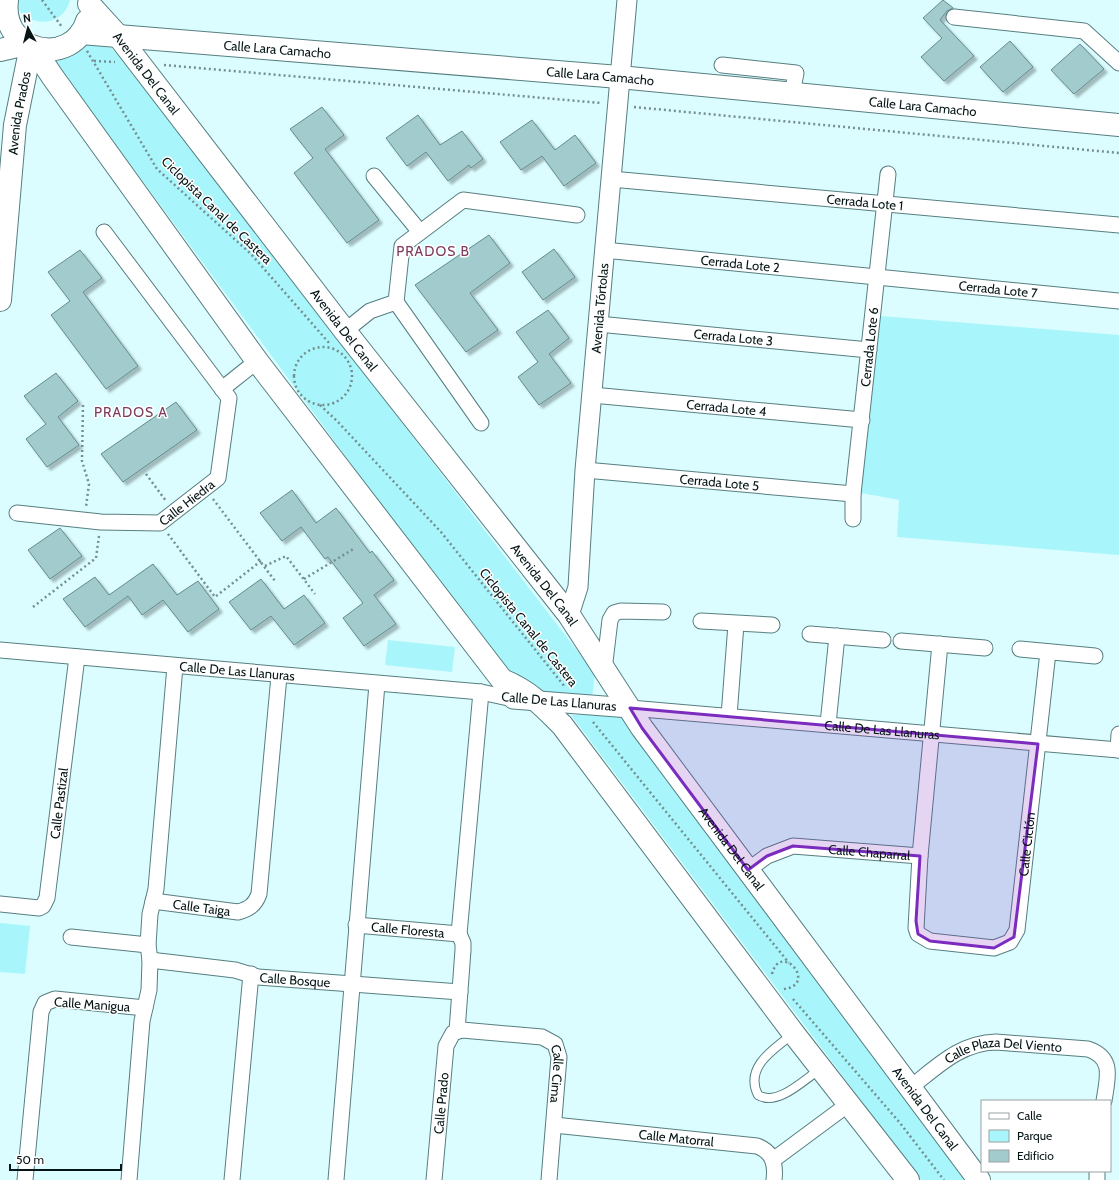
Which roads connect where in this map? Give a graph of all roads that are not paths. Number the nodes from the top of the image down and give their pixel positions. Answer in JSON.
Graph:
{"nodes":[{"id":1,"x":627,"y":0,"type":"edge"},
{"id":2,"x":88,"y":2,"type":"edge"},
{"id":3,"x":4,"y":12,"type":"edge"},
{"id":4,"x":954,"y":17,"type":"dead end"},
{"id":5,"x":119,"y":36,"type":"junction"},
{"id":6,"x":77,"y":37,"type":"junction"},
{"id":7,"x":30,"y":46,"type":"junction"},
{"id":8,"x":0,"y":50,"type":"edge"},
{"id":9,"x":1119,"y":63,"type":"edge"},
{"id":10,"x":722,"y":65,"type":"dead end"},
{"id":11,"x":619,"y":77,"type":"junction"},
{"id":12,"x":792,"y":94,"type":"junction"},
{"id":13,"x":1119,"y":125,"type":"edge"},
{"id":14,"x":888,"y":174,"type":"dead end"},
{"id":15,"x":374,"y":176,"type":"dead end"},
{"id":16,"x":611,"y":179,"type":"junction"},
{"id":17,"x":884,"y":204,"type":"junction"},
{"id":18,"x":577,"y":215,"type":"dead end"},
{"id":19,"x":1119,"y":225,"type":"edge"},
{"id":20,"x":104,"y":232,"type":"dead end"},
{"id":21,"x":420,"y":232,"type":"junction"},
{"id":22,"x":604,"y":250,"type":"junction"},
{"id":23,"x":876,"y":278,"type":"junction"},
{"id":24,"x":0,"y":300,"type":"edge"},
{"id":25,"x":396,"y":302,"type":"junction"},
{"id":26,"x":1119,"y":302,"type":"edge"},
{"id":27,"x":598,"y":324,"type":"junction"},
{"id":28,"x":345,"y":331,"type":"junction"},
{"id":29,"x":869,"y":350,"type":"junction"},
{"id":30,"x":257,"y":361,"type":"junction"},
{"id":31,"x":222,"y":389,"type":"junction"},
{"id":32,"x":592,"y":394,"type":"junction"},
{"id":33,"x":862,"y":420,"type":"junction"},
{"id":34,"x":481,"y":422,"type":"dead end"},
{"id":35,"x":585,"y":470,"type":"junction"},
{"id":36,"x":854,"y":494,"type":"junction"},
{"id":37,"x":17,"y":513,"type":"dead end"},
{"id":38,"x":853,"y":519,"type":"dead end"},
{"id":39,"x":663,"y":612,"type":"dead end"},
{"id":40,"x":569,"y":615,"type":"junction"},
{"id":41,"x":701,"y":621,"type":"dead end"},
{"id":42,"x":736,"y":624,"type":"junction"},
{"id":43,"x":772,"y":625,"type":"dead end"},
{"id":44,"x":810,"y":634,"type":"dead end"},
{"id":45,"x":837,"y":636,"type":"junction"},
{"id":46,"x":883,"y":640,"type":"dead end"},
{"id":47,"x":901,"y":641,"type":"dead end"},
{"id":48,"x":940,"y":644,"type":"junction"},
{"id":49,"x":985,"y":648,"type":"dead end"},
{"id":50,"x":0,"y":650,"type":"edge"},
{"id":51,"x":1020,"y":650,"type":"dead end"},
{"id":52,"x":1048,"y":652,"type":"junction"},
{"id":53,"x":1095,"y":656,"type":"dead end"},
{"id":54,"x":78,"y":657,"type":"junction"},
{"id":55,"x":175,"y":666,"type":"junction"},
{"id":56,"x":604,"y":670,"type":"junction"},
{"id":57,"x":279,"y":676,"type":"junction"},
{"id":58,"x":377,"y":684,"type":"junction"},
{"id":59,"x":481,"y":692,"type":"junction"},
{"id":60,"x":513,"y":699,"type":"joint"},
{"id":61,"x":538,"y":701,"type":"junction"},
{"id":62,"x":630,"y":708,"type":"junction"},
{"id":63,"x":729,"y":716,"type":"junction"},
{"id":64,"x":828,"y":724,"type":"junction"},
{"id":65,"x":931,"y":734,"type":"junction"},
{"id":66,"x":1119,"y":734,"type":"edge"},
{"id":67,"x":1038,"y":744,"type":"junction"},
{"id":68,"x":1118,"y":750,"type":"edge"},
{"id":69,"x":920,"y":856,"type":"junction"},
{"id":70,"x":748,"y":870,"type":"junction"},
{"id":71,"x":153,"y":901,"type":"junction"},
{"id":72,"x":0,"y":904,"type":"edge"},
{"id":73,"x":356,"y":925,"type":"junction"},
{"id":74,"x":459,"y":934,"type":"junction"},
{"id":75,"x":71,"y":937,"type":"dead end"},
{"id":76,"x":1010,"y":942,"type":"joint"},
{"id":77,"x":148,"y":945,"type":"junction"},
{"id":78,"x":150,"y":960,"type":"junction"},
{"id":79,"x":251,"y":974,"type":"junction"},
{"id":80,"x":351,"y":985,"type":"junction"},
{"id":81,"x":460,"y":992,"type":"junction"},
{"id":82,"x":145,"y":1008,"type":"junction"},
{"id":83,"x":457,"y":1031,"type":"junction"},
{"id":84,"x":794,"y":1034,"type":"junction"},
{"id":85,"x":821,"y":1069,"type":"junction"},
{"id":86,"x":911,"y":1087,"type":"junction"},
{"id":87,"x":1104,"y":1100,"type":"edge"},
{"id":88,"x":850,"y":1103,"type":"junction"},
{"id":89,"x":554,"y":1125,"type":"junction"},
{"id":90,"x":773,"y":1160,"type":"junction"},
{"id":91,"x":25,"y":1180,"type":"edge"},
{"id":92,"x":129,"y":1180,"type":"edge"},
{"id":93,"x":232,"y":1180,"type":"edge"},
{"id":94,"x":336,"y":1180,"type":"edge"},
{"id":95,"x":434,"y":1180,"type":"edge"},
{"id":96,"x":549,"y":1180,"type":"edge"},
{"id":97,"x":774,"y":1180,"type":"edge"},
{"id":98,"x":908,"y":1180,"type":"edge"},
{"id":99,"x":980,"y":1180,"type":"edge"}],
"edges":[{"from":1,"to":11,"type":"street","name":"Avenida Tórtolas"},
{"from":2,"to":5,"type":"main road","name":"Avenida Del Canal"},
{"from":2,"to":6,"type":"main road","name":"Avenida Del Canal"},
{"from":3,"to":7,"type":"main road"},
{"from":4,"to":9,"type":"street"},
{"from":5,"to":6,"type":"main road","name":"Calle Lara Camacho"},
{"from":5,"to":11,"type":"main road","name":"Calle Lara Camacho"},
{"from":5,"to":28,"type":"main road","name":"Avenida Del Canal"},
{"from":6,"to":7,"type":"main road"},
{"from":7,"to":8,"type":"main road"},
{"from":7,"to":24,"type":"main road","name":"Avenida Prados"},
{"from":7,"to":30,"type":"main road"},
{"from":10,"to":12,"type":"street"},
{"from":11,"to":12,"type":"main road","name":"Calle Lara Camacho"},
{"from":11,"to":16,"type":"street","name":"Avenida Tórtolas"},
{"from":12,"to":13,"type":"main road","name":"Calle Lara Camacho"},
{"from":14,"to":17,"type":"street","name":"Cerrada Lote 6"},
{"from":15,"to":21,"type":"street"},
{"from":16,"to":17,"type":"street","name":"Cerrada Lote 1"},
{"from":16,"to":22,"type":"street","name":"Avenida Tórtolas"},
{"from":17,"to":19,"type":"street","name":"Cerrada Lote 1"},
{"from":17,"to":23,"type":"street","name":"Cerrada Lote 6"},
{"from":18,"to":21,"type":"street"},
{"from":20,"to":31,"type":"street","name":"Calle Hiedra"},
{"from":21,"to":25,"type":"street"},
{"from":22,"to":23,"type":"street","name":"Cerrada Lote 2"},
{"from":22,"to":27,"type":"street","name":"Avenida Tórtolas"},
{"from":23,"to":26,"type":"street","name":"Cerrada Lote 7"},
{"from":23,"to":29,"type":"street","name":"Cerrada Lote 6"},
{"from":25,"to":28,"type":"street"},
{"from":25,"to":34,"type":"street"},
{"from":27,"to":29,"type":"street","name":"Cerrada Lote 3"},
{"from":27,"to":32,"type":"street","name":"Avenida Tórtolas"},
{"from":28,"to":40,"type":"main road","name":"Avenida Del Canal"},
{"from":29,"to":33,"type":"street","name":"Cerrada Lote 6"},
{"from":30,"to":31,"type":"street"},
{"from":30,"to":61,"type":"main road"},
{"from":31,"to":37,"type":"street","name":"Calle Hiedra"},
{"from":32,"to":33,"type":"street","name":"Cerrada Lote 4"},
{"from":32,"to":35,"type":"street","name":"Avenida Tórtolas"},
{"from":33,"to":36,"type":"street","name":"Cerrada Lote 6"},
{"from":35,"to":36,"type":"street","name":"Cerrada Lote 5"},
{"from":35,"to":40,"type":"street","name":"Avenida Tórtolas"},
{"from":36,"to":38,"type":"street","name":"Cerrada Lote 6"},
{"from":39,"to":56,"type":"street"},
{"from":40,"to":56,"type":"main road","name":"Avenida Del Canal"},
{"from":41,"to":42,"type":"street"},
{"from":42,"to":43,"type":"street"},
{"from":42,"to":63,"type":"street"},
{"from":44,"to":45,"type":"street"},
{"from":45,"to":46,"type":"street"},
{"from":45,"to":64,"type":"street"},
{"from":47,"to":48,"type":"street"},
{"from":48,"to":49,"type":"street"},
{"from":48,"to":65,"type":"street"},
{"from":50,"to":54,"type":"street","name":"Calle De Las Llanuras"},
{"from":51,"to":52,"type":"street"},
{"from":52,"to":53,"type":"street"},
{"from":52,"to":67,"type":"street","name":"Calle Ciclón"},
{"from":54,"to":55,"type":"street","name":"Calle De Las Llanuras"},
{"from":54,"to":72,"type":"street","name":"Calle Pastizal"},
{"from":55,"to":57,"type":"street","name":"Calle De Las Llanuras"},
{"from":55,"to":71,"type":"street","name":"Calle Taiga"},
{"from":56,"to":62,"type":"main road","name":"Avenida Del Canal"},
{"from":57,"to":58,"type":"street","name":"Calle De Las Llanuras"},
{"from":57,"to":71,"type":"street","name":"Calle Taiga"},
{"from":58,"to":59,"type":"street","name":"Calle De Las Llanuras"},
{"from":58,"to":73,"type":"street","name":"Calle Floresta"},
{"from":59,"to":60,"type":"street","name":"Calle De Las Llanuras"},
{"from":59,"to":74,"type":"street","name":"Calle Floresta"},
{"from":60,"to":61,"type":"street","name":"Calle De Las Llanuras"},
{"from":61,"to":62,"type":"street","name":"Calle De Las Llanuras"},
{"from":61,"to":84,"type":"main road"},
{"from":62,"to":63,"type":"street","name":"Calle De Las Llanuras"},
{"from":62,"to":70,"type":"main road","name":"Avenida Del Canal"},
{"from":63,"to":64,"type":"street","name":"Calle De Las Llanuras"},
{"from":64,"to":65,"type":"street","name":"Calle De Las Llanuras"},
{"from":65,"to":67,"type":"street","name":"Calle De Las Llanuras"},
{"from":65,"to":69,"type":"street"},
{"from":66,"to":68,"type":"street"},
{"from":67,"to":68,"type":"street","name":"Calle De Las Llanuras"},
{"from":67,"to":76,"type":"street","name":"Calle Ciclón"},
{"from":69,"to":70,"type":"street","name":"Calle Chaparral"},
{"from":69,"to":76,"type":"street","name":"Calle Chaparral"},
{"from":70,"to":86,"type":"main road","name":"Avenida Del Canal"},
{"from":71,"to":77,"type":"street"},
{"from":73,"to":74,"type":"street","name":"Calle Floresta"},
{"from":73,"to":80,"type":"street"},
{"from":74,"to":81,"type":"street"},
{"from":75,"to":77,"type":"street"},
{"from":77,"to":78,"type":"street"},
{"from":78,"to":79,"type":"street"},
{"from":78,"to":82,"type":"street"},
{"from":79,"to":80,"type":"street","name":"Calle Bosque"},
{"from":79,"to":93,"type":"street","name":"Calle Bosque"},
{"from":80,"to":81,"type":"street","name":"Calle Bosque"},
{"from":80,"to":94,"type":"street"},
{"from":81,"to":83,"type":"street"},
{"from":82,"to":91,"type":"street","name":"Calle Manigua"},
{"from":82,"to":92,"type":"street","name":"Calle Manigua"},
{"from":83,"to":89,"type":"street","name":"Calle Cima"},
{"from":83,"to":95,"type":"street","name":"Calle Prado"},
{"from":84,"to":85,"type":"main road"},
{"from":84,"to":85,"type":"lane"},
{"from":85,"to":88,"type":"main road"},
{"from":86,"to":87,"type":"street","name":"Calle Plaza Del Viento"},
{"from":86,"to":99,"type":"main road","name":"Avenida Del Canal"},
{"from":88,"to":90,"type":"street"},
{"from":88,"to":98,"type":"main road"},
{"from":89,"to":90,"type":"street","name":"Calle Matorral"},
{"from":89,"to":96,"type":"street","name":"Calle Cima"},
{"from":90,"to":97,"type":"street"}]}
